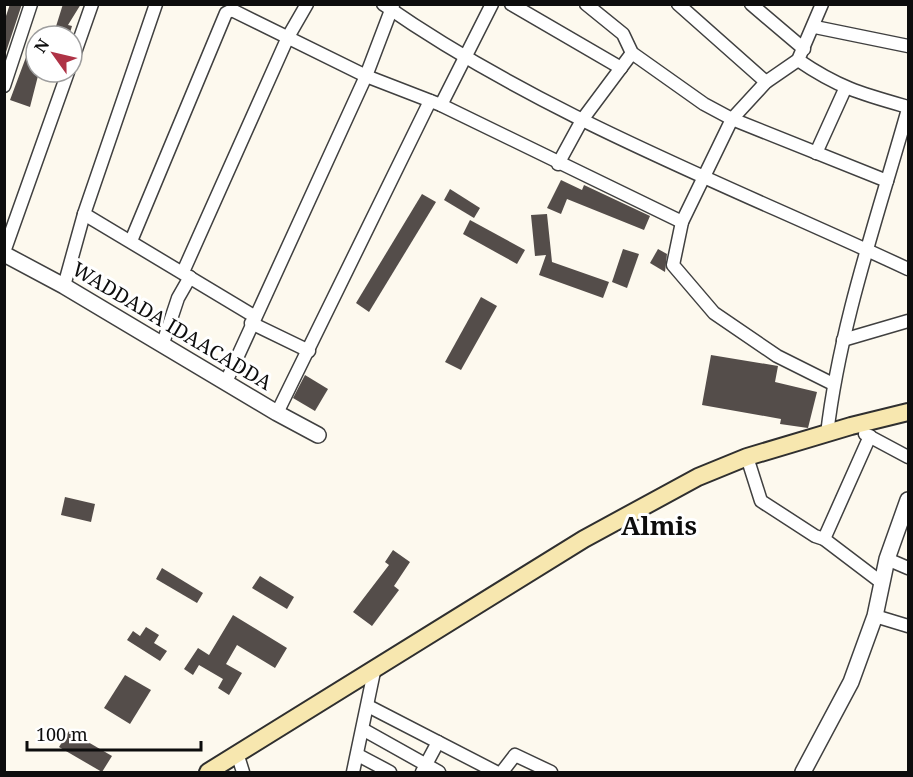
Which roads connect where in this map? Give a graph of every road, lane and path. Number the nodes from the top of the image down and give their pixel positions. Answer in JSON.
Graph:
{"nodes":[{"id":1,"x":31,"y":4,"type":"edge"},
{"id":2,"x":92,"y":4,"type":"edge"},
{"id":3,"x":156,"y":4,"type":"edge"},
{"id":4,"x":308,"y":4,"type":"edge"},
{"id":5,"x":492,"y":4,"type":"edge"},
{"id":6,"x":511,"y":4,"type":"edge"},
{"id":7,"x":586,"y":4,"type":"edge"},
{"id":8,"x":678,"y":4,"type":"edge"},
{"id":9,"x":751,"y":4,"type":"edge"},
{"id":10,"x":822,"y":4,"type":"edge"},
{"id":11,"x":389,"y":6,"type":"edge"},
{"id":12,"x":231,"y":7,"type":"edge"},
{"id":13,"x":84,"y":27,"type":"edge"},
{"id":14,"x":815,"y":27,"type":"junction"},
{"id":15,"x":288,"y":37,"type":"junction"},
{"id":16,"x":909,"y":46,"type":"edge"},
{"id":17,"x":632,"y":54,"type":"junction"},
{"id":18,"x":801,"y":54,"type":"junction"},
{"id":19,"x":466,"y":58,"type":"junction"},
{"id":20,"x":621,"y":68,"type":"junction"},
{"id":21,"x":366,"y":76,"type":"junction"},
{"id":22,"x":766,"y":82,"type":"junction"},
{"id":23,"x":64,"y":84,"type":"edge"},
{"id":24,"x":4,"y":86,"type":"edge"},
{"id":25,"x":845,"y":89,"type":"junction"},
{"id":26,"x":436,"y":103,"type":"junction"},
{"id":27,"x":909,"y":108,"type":"edge"},
{"id":28,"x":732,"y":119,"type":"junction"},
{"id":29,"x":582,"y":120,"type":"junction"},
{"id":30,"x":816,"y":153,"type":"junction"},
{"id":31,"x":558,"y":164,"type":"junction"},
{"id":32,"x":703,"y":178,"type":"junction"},
{"id":33,"x":887,"y":181,"type":"junction"},
{"id":34,"x":84,"y":214,"type":"junction"},
{"id":35,"x":682,"y":222,"type":"junction"},
{"id":36,"x":131,"y":241,"type":"junction"},
{"id":37,"x":867,"y":250,"type":"junction"},
{"id":38,"x":4,"y":253,"type":"edge"},
{"id":39,"x":909,"y":269,"type":"edge"},
{"id":40,"x":187,"y":274,"type":"junction"},
{"id":41,"x":64,"y":286,"type":"junction"},
{"id":42,"x":253,"y":320,"type":"junction"},
{"id":43,"x":909,"y":321,"type":"edge"},
{"id":44,"x":843,"y":339,"type":"junction"},
{"id":45,"x":163,"y":343,"type":"junction"},
{"id":46,"x":309,"y":351,"type":"junction"},
{"id":47,"x":226,"y":382,"type":"junction"},
{"id":48,"x":833,"y":384,"type":"junction"},
{"id":49,"x":909,"y":412,"type":"edge"},
{"id":50,"x":277,"y":413,"type":"junction"},
{"id":51,"x":851,"y":426,"type":"junction"},
{"id":52,"x":827,"y":434,"type":"junction"},
{"id":53,"x":318,"y":435,"type":"dead end"},
{"id":54,"x":870,"y":436,"type":"junction"},
{"id":55,"x":747,"y":457,"type":"junction"},
{"id":56,"x":909,"y":457,"type":"edge"},
{"id":57,"x":909,"y":500,"type":"edge"},
{"id":58,"x":824,"y":539,"type":"junction"},
{"id":59,"x":887,"y":559,"type":"junction"},
{"id":60,"x":909,"y":568,"type":"edge"},
{"id":61,"x":882,"y":583,"type":"junction"},
{"id":62,"x":875,"y":616,"type":"junction"},
{"id":63,"x":909,"y":626,"type":"edge"},
{"id":64,"x":375,"y":667,"type":"junction"},
{"id":65,"x":368,"y":706,"type":"junction"},
{"id":66,"x":364,"y":729,"type":"junction"},
{"id":67,"x":438,"y":742,"type":"junction"},
{"id":68,"x":237,"y":753,"type":"junction"},
{"id":69,"x":358,"y":755,"type":"junction"},
{"id":70,"x":423,"y":769,"type":"edge"},
{"id":71,"x":208,"y":772,"type":"edge"},
{"id":72,"x":243,"y":772,"type":"edge"},
{"id":73,"x":353,"y":772,"type":"edge"},
{"id":74,"x":390,"y":772,"type":"edge"},
{"id":75,"x":439,"y":772,"type":"edge"},
{"id":76,"x":495,"y":772,"type":"edge"},
{"id":77,"x":502,"y":772,"type":"edge"},
{"id":78,"x":551,"y":772,"type":"edge"},
{"id":79,"x":803,"y":772,"type":"edge"}],
"edges":[{"from":1,"to":24,"type":"street"},
{"from":2,"to":13,"type":"street"},
{"from":3,"to":34,"type":"street"},
{"from":4,"to":15,"type":"street"},
{"from":5,"to":19,"type":"street"},
{"from":6,"to":20,"type":"street"},
{"from":7,"to":17,"type":"street"},
{"from":8,"to":22,"type":"street"},
{"from":9,"to":18,"type":"street"},
{"from":10,"to":14,"type":"street"},
{"from":11,"to":19,"type":"street"},
{"from":11,"to":21,"type":"street"},
{"from":12,"to":15,"type":"street"},
{"from":12,"to":36,"type":"street"},
{"from":14,"to":16,"type":"street"},
{"from":14,"to":18,"type":"street"},
{"from":15,"to":21,"type":"street"},
{"from":15,"to":40,"type":"street"},
{"from":17,"to":20,"type":"street"},
{"from":17,"to":28,"type":"street"},
{"from":18,"to":22,"type":"street"},
{"from":18,"to":25,"type":"street"},
{"from":19,"to":26,"type":"street"},
{"from":19,"to":29,"type":"street"},
{"from":20,"to":29,"type":"street"},
{"from":21,"to":26,"type":"street"},
{"from":21,"to":42,"type":"street"},
{"from":22,"to":28,"type":"street"},
{"from":23,"to":38,"type":"street"},
{"from":25,"to":27,"type":"street"},
{"from":25,"to":30,"type":"street"},
{"from":26,"to":31,"type":"street"},
{"from":26,"to":46,"type":"street"},
{"from":27,"to":33,"type":"street"},
{"from":28,"to":30,"type":"street"},
{"from":28,"to":32,"type":"street"},
{"from":29,"to":31,"type":"street"},
{"from":29,"to":32,"type":"street"},
{"from":30,"to":33,"type":"street"},
{"from":31,"to":35,"type":"street"},
{"from":32,"to":35,"type":"street"},
{"from":32,"to":37,"type":"street"},
{"from":33,"to":37,"type":"street"},
{"from":34,"to":36,"type":"street"},
{"from":34,"to":41,"type":"street"},
{"from":35,"to":48,"type":"street"},
{"from":36,"to":40,"type":"street"},
{"from":37,"to":39,"type":"street"},
{"from":37,"to":44,"type":"street"},
{"from":38,"to":41,"type":"street","name":"WADDADA IDAACADDA"},
{"from":40,"to":42,"type":"street"},
{"from":40,"to":45,"type":"street"},
{"from":41,"to":45,"type":"street","name":"WADDADA IDAACADDA"},
{"from":42,"to":46,"type":"street"},
{"from":42,"to":47,"type":"street"},
{"from":43,"to":44,"type":"street"},
{"from":44,"to":48,"type":"street"},
{"from":45,"to":47,"type":"street","name":"WADDADA IDAACADDA"},
{"from":46,"to":50,"type":"street"},
{"from":47,"to":50,"type":"street","name":"WADDADA IDAACADDA"},
{"from":48,"to":52,"type":"street"},
{"from":49,"to":51,"type":"main road"},
{"from":50,"to":53,"type":"street","name":"WADDADA IDAACADDA"},
{"from":51,"to":52,"type":"main road"},
{"from":51,"to":54,"type":"street"},
{"from":52,"to":55,"type":"main road"},
{"from":54,"to":56,"type":"street"},
{"from":54,"to":58,"type":"street"},
{"from":55,"to":58,"type":"street"},
{"from":55,"to":64,"type":"main road"},
{"from":57,"to":59,"type":"street"},
{"from":58,"to":61,"type":"street"},
{"from":59,"to":60,"type":"street"},
{"from":59,"to":61,"type":"street"},
{"from":61,"to":62,"type":"street"},
{"from":62,"to":63,"type":"street"},
{"from":62,"to":79,"type":"street"},
{"from":64,"to":65,"type":"street"},
{"from":64,"to":68,"type":"main road"},
{"from":65,"to":66,"type":"street"},
{"from":65,"to":67,"type":"street"},
{"from":66,"to":69,"type":"street"},
{"from":66,"to":70,"type":"street"},
{"from":67,"to":70,"type":"street"},
{"from":67,"to":76,"type":"street"},
{"from":68,"to":71,"type":"main road"},
{"from":68,"to":72,"type":"street"},
{"from":69,"to":73,"type":"street"},
{"from":69,"to":74,"type":"street"},
{"from":70,"to":75,"type":"street"},
{"from":77,"to":78,"type":"street"}]}
